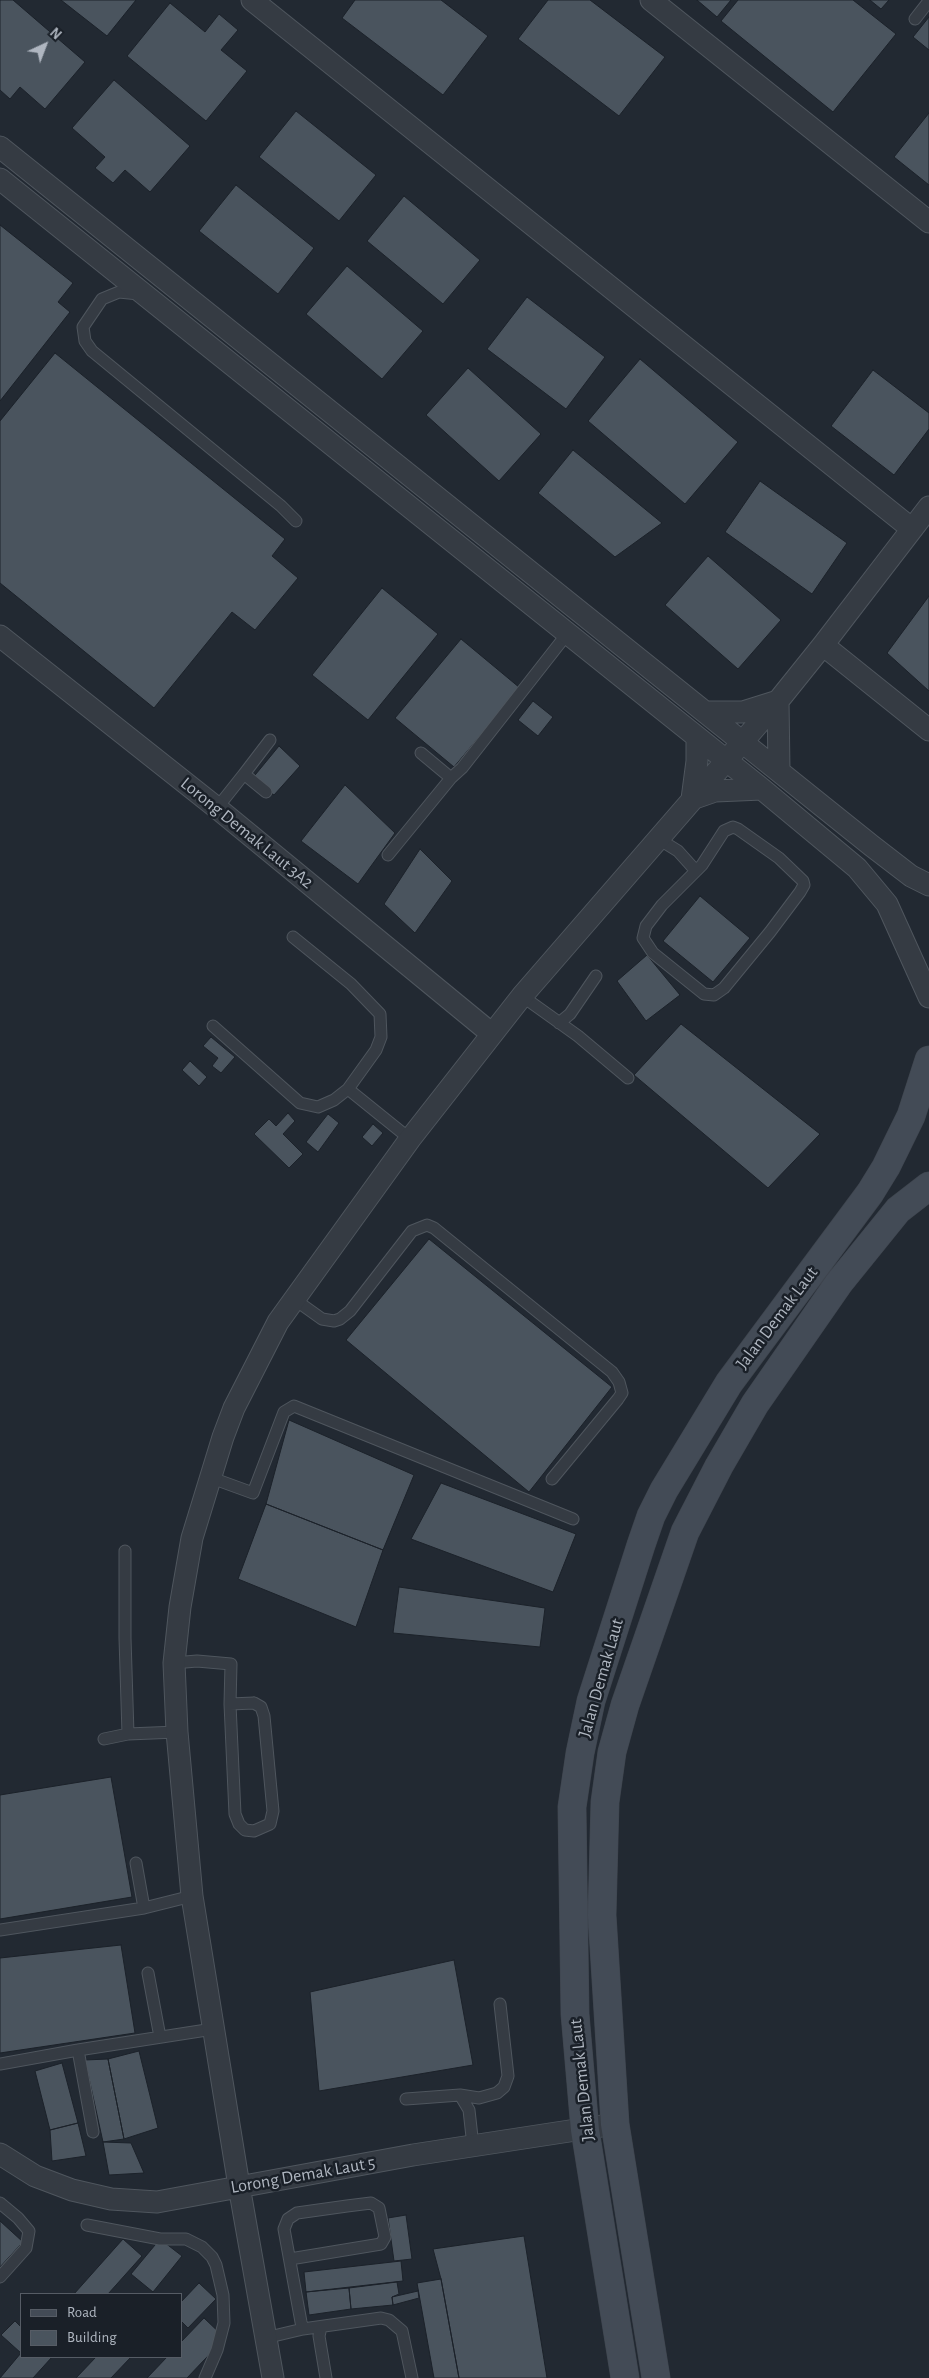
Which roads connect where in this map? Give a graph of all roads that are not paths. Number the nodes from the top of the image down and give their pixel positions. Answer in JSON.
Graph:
{"nodes":[{"id":1,"x":252,"y":0,"type":"edge"},
{"id":2,"x":651,"y":0,"type":"edge"},
{"id":3,"x":929,"y":1,"type":"edge"},
{"id":4,"x":915,"y":19,"type":"dead end"},
{"id":5,"x":0,"y":147,"type":"edge"},
{"id":6,"x":0,"y":179,"type":"edge"},
{"id":7,"x":929,"y":222,"type":"edge"},
{"id":8,"x":144,"y":294,"type":"junction"},
{"id":9,"x":929,"y":507,"type":"edge"},
{"id":10,"x":296,"y":521,"type":"dead end"},
{"id":11,"x":912,"y":529,"type":"junction"},
{"id":12,"x":567,"y":634,"type":"junction"},
{"id":13,"x":0,"y":636,"type":"edge"},
{"id":14,"x":824,"y":645,"type":"junction"},
{"id":15,"x":778,"y":700,"type":"junction"},
{"id":16,"x":706,"y":712,"type":"junction"},
{"id":17,"x":929,"y":730,"type":"edge"},
{"id":18,"x":697,"y":737,"type":"junction"},
{"id":19,"x":270,"y":740,"type":"dead end"},
{"id":20,"x":743,"y":742,"type":"junction"},
{"id":21,"x":421,"y":752,"type":"dead end"},
{"id":22,"x":726,"y":761,"type":"junction"},
{"id":23,"x":779,"y":771,"type":"junction"},
{"id":24,"x":244,"y":774,"type":"junction"},
{"id":25,"x":451,"y":778,"type":"junction"},
{"id":26,"x":762,"y":789,"type":"junction"},
{"id":27,"x":266,"y":792,"type":"dead end"},
{"id":28,"x":692,"y":799,"type":"junction"},
{"id":29,"x":217,"y":808,"type":"junction"},
{"id":30,"x":657,"y":838,"type":"junction"},
{"id":31,"x":388,"y":855,"type":"dead end"},
{"id":32,"x":696,"y":871,"type":"junction"},
{"id":33,"x":929,"y":885,"type":"edge"},
{"id":34,"x":293,"y":937,"type":"dead end"},
{"id":35,"x":596,"y":976,"type":"dead end"},
{"id":36,"x":522,"y":996,"type":"junction"},
{"id":37,"x":929,"y":997,"type":"edge"},
{"id":38,"x":559,"y":1023,"type":"junction"},
{"id":39,"x":213,"y":1026,"type":"dead end"},
{"id":40,"x":492,"y":1034,"type":"junction"},
{"id":41,"x":929,"y":1060,"type":"edge"},
{"id":42,"x":628,"y":1078,"type":"dead end"},
{"id":43,"x":348,"y":1089,"type":"junction"},
{"id":44,"x":410,"y":1139,"type":"junction"},
{"id":45,"x":929,"y":1186,"type":"edge"},
{"id":46,"x":294,"y":1300,"type":"junction"},
{"id":47,"x":209,"y":1477,"type":"junction"},
{"id":48,"x":552,"y":1480,"type":"dead end"},
{"id":49,"x":573,"y":1519,"type":"dead end"},
{"id":50,"x":125,"y":1551,"type":"dead end"},
{"id":51,"x":174,"y":1663,"type":"junction"},
{"id":52,"x":230,"y":1704,"type":"junction"},
{"id":53,"x":177,"y":1732,"type":"junction"},
{"id":54,"x":128,"y":1734,"type":"junction"},
{"id":55,"x":104,"y":1740,"type":"dead end"},
{"id":56,"x":136,"y":1863,"type":"dead end"},
{"id":57,"x":192,"y":1896,"type":"junction"},
{"id":58,"x":144,"y":1908,"type":"junction"},
{"id":59,"x":0,"y":1930,"type":"edge"},
{"id":60,"x":148,"y":1973,"type":"dead end"},
{"id":61,"x":500,"y":2004,"type":"dead end"},
{"id":62,"x":213,"y":2029,"type":"junction"},
{"id":63,"x":160,"y":2037,"type":"junction"},
{"id":64,"x":78,"y":2050,"type":"junction"},
{"id":65,"x":0,"y":2064,"type":"edge"},
{"id":66,"x":460,"y":2095,"type":"junction"},
{"id":67,"x":406,"y":2099,"type":"dead end"},
{"id":68,"x":615,"y":2124,"type":"junction"},
{"id":69,"x":585,"y":2130,"type":"junction"},
{"id":70,"x":93,"y":2132,"type":"dead end"},
{"id":71,"x":473,"y":2146,"type":"junction"},
{"id":72,"x":0,"y":2154,"type":"edge"},
{"id":73,"x":238,"y":2186,"type":"junction"},
{"id":74,"x":0,"y":2203,"type":"edge"},
{"id":75,"x":87,"y":2225,"type":"dead end"},
{"id":76,"x":290,"y":2259,"type":"junction"},
{"id":77,"x":0,"y":2277,"type":"edge"},
{"id":78,"x":321,"y":2327,"type":"junction"},
{"id":79,"x":303,"y":2328,"type":"junction"},
{"id":80,"x":265,"y":2338,"type":"junction"},
{"id":81,"x":206,"y":2378,"type":"edge"},
{"id":82,"x":273,"y":2378,"type":"edge"},
{"id":83,"x":326,"y":2378,"type":"edge"},
{"id":84,"x":412,"y":2378,"type":"edge"},
{"id":85,"x":625,"y":2378,"type":"edge"},
{"id":86,"x":656,"y":2378,"type":"edge"}],
"edges":[{"from":1,"to":11,"type":"street"},
{"from":2,"to":7,"type":"street"},
{"from":3,"to":4,"type":"lane"},
{"from":5,"to":16,"type":"street"},
{"from":6,"to":8,"type":"street"},
{"from":8,"to":10,"type":"lane"},
{"from":8,"to":12,"type":"street"},
{"from":9,"to":11,"type":"street"},
{"from":11,"to":14,"type":"street"},
{"from":12,"to":18,"type":"street"},
{"from":12,"to":25,"type":"lane"},
{"from":13,"to":29,"type":"street","name":"Lorong Demak Laut 3A2"},
{"from":14,"to":15,"type":"street"},
{"from":14,"to":17,"type":"street"},
{"from":15,"to":16,"type":"street"},
{"from":15,"to":20,"type":"street"},
{"from":15,"to":23,"type":"street"},
{"from":16,"to":20,"type":"street"},
{"from":18,"to":22,"type":"street"},
{"from":18,"to":28,"type":"street"},
{"from":19,"to":24,"type":"lane"},
{"from":20,"to":22,"type":"street"},
{"from":20,"to":23,"type":"street"},
{"from":21,"to":25,"type":"lane"},
{"from":22,"to":26,"type":"street"},
{"from":22,"to":28,"type":"street"},
{"from":23,"to":33,"type":"street"},
{"from":24,"to":27,"type":"lane"},
{"from":24,"to":29,"type":"lane"},
{"from":25,"to":31,"type":"lane"},
{"from":26,"to":28,"type":"street"},
{"from":26,"to":37,"type":"street"},
{"from":28,"to":30,"type":"street"},
{"from":29,"to":40,"type":"street","name":"Lorong Demak Laut 3A2"},
{"from":30,"to":32,"type":"lane"},
{"from":30,"to":36,"type":"street"},
{"from":32,"to":32,"type":"lane"},
{"from":34,"to":43,"type":"lane"},
{"from":35,"to":38,"type":"lane"},
{"from":36,"to":38,"type":"lane"},
{"from":36,"to":40,"type":"street"},
{"from":38,"to":42,"type":"lane"},
{"from":39,"to":43,"type":"lane"},
{"from":40,"to":44,"type":"street"},
{"from":41,"to":69,"type":"main road","name":"Jalan Demak Laut"},
{"from":43,"to":44,"type":"lane"},
{"from":44,"to":46,"type":"street"},
{"from":45,"to":68,"type":"main road","name":"Jalan Demak Laut"},
{"from":46,"to":47,"type":"street"},
{"from":46,"to":48,"type":"lane"},
{"from":47,"to":49,"type":"lane"},
{"from":47,"to":51,"type":"street"},
{"from":50,"to":54,"type":"lane"},
{"from":51,"to":52,"type":"lane"},
{"from":51,"to":53,"type":"street"},
{"from":52,"to":52,"type":"lane"},
{"from":53,"to":54,"type":"lane"},
{"from":53,"to":57,"type":"street"},
{"from":54,"to":55,"type":"lane"},
{"from":56,"to":58,"type":"lane"},
{"from":57,"to":58,"type":"lane"},
{"from":57,"to":62,"type":"street"},
{"from":58,"to":59,"type":"lane"},
{"from":60,"to":63,"type":"lane"},
{"from":61,"to":66,"type":"lane"},
{"from":62,"to":63,"type":"lane"},
{"from":62,"to":73,"type":"street"},
{"from":63,"to":64,"type":"lane"},
{"from":64,"to":65,"type":"lane"},
{"from":64,"to":70,"type":"lane"},
{"from":66,"to":67,"type":"lane"},
{"from":66,"to":71,"type":"lane"},
{"from":68,"to":69,"type":"street","name":"Lorong Demak Laut 5"},
{"from":68,"to":86,"type":"main road","name":"Jalan Demak Laut"},
{"from":69,"to":71,"type":"street","name":"Lorong Demak Laut 5"},
{"from":69,"to":85,"type":"main road","name":"Jalan Demak Laut"},
{"from":71,"to":73,"type":"street","name":"Lorong Demak Laut 5"},
{"from":72,"to":73,"type":"street","name":"Lorong Demak Laut 5"},
{"from":73,"to":80,"type":"street"},
{"from":74,"to":77,"type":"lane"},
{"from":75,"to":81,"type":"lane"},
{"from":76,"to":76,"type":"lane"},
{"from":76,"to":79,"type":"lane"},
{"from":78,"to":79,"type":"lane"},
{"from":78,"to":83,"type":"lane"},
{"from":78,"to":84,"type":"lane"},
{"from":79,"to":80,"type":"lane"},
{"from":80,"to":82,"type":"street"}]}
